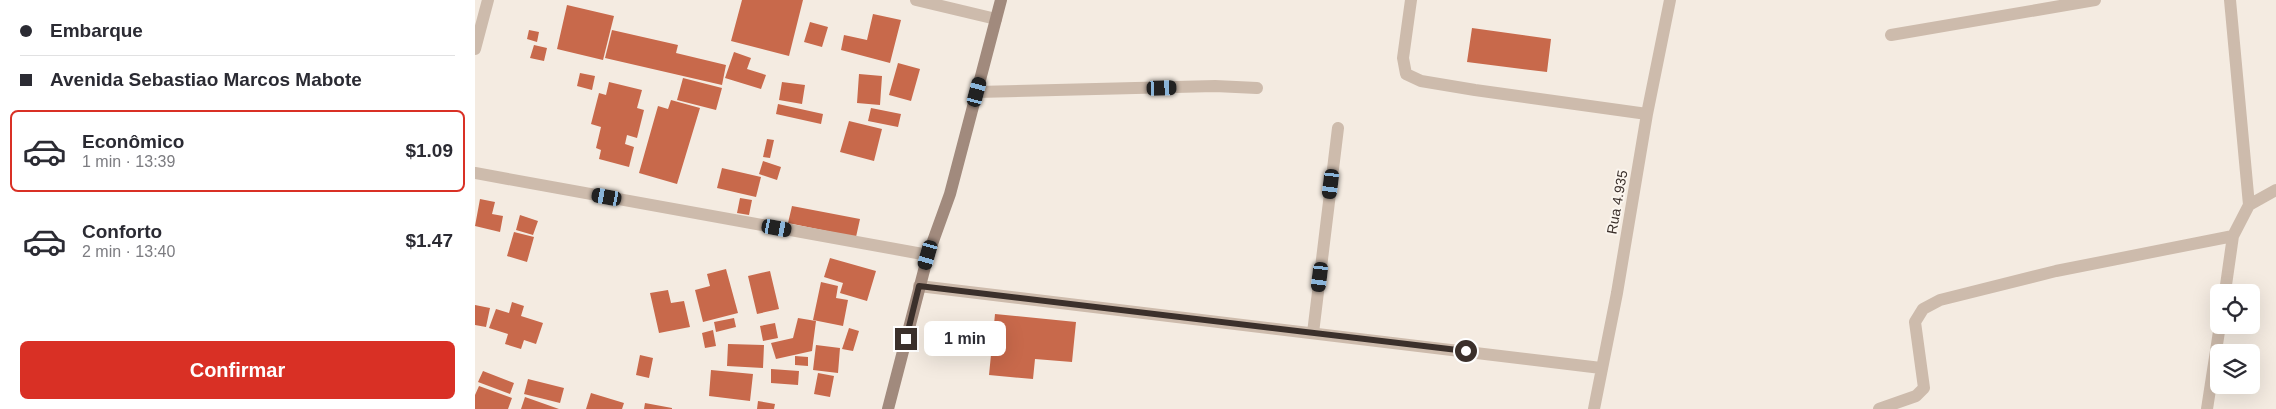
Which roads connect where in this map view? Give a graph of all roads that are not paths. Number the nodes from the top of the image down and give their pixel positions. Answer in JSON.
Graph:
{"nodes":[{"id":1,"x":488,"y":0,"type":"edge"},
{"id":2,"x":916,"y":0,"type":"edge"},
{"id":3,"x":1001,"y":0,"type":"edge"},
{"id":4,"x":1411,"y":0,"type":"edge"},
{"id":5,"x":1670,"y":0,"type":"edge"},
{"id":6,"x":2095,"y":0,"type":"edge"},
{"id":7,"x":2231,"y":0,"type":"edge"},
{"id":8,"x":996,"y":19,"type":"junction"},
{"id":9,"x":1891,"y":35,"type":"dead end"},
{"id":10,"x":475,"y":49,"type":"edge"},
{"id":11,"x":1257,"y":88,"type":"dead end"},
{"id":12,"x":977,"y":92,"type":"junction"},
{"id":13,"x":1647,"y":114,"type":"junction"},
{"id":14,"x":1338,"y":128,"type":"dead end"},
{"id":15,"x":475,"y":173,"type":"edge"},
{"id":16,"x":2276,"y":190,"type":"edge"},
{"id":17,"x":2249,"y":205,"type":"junction"},
{"id":18,"x":2233,"y":236,"type":"junction"},
{"id":19,"x":928,"y":255,"type":"junction"},
{"id":20,"x":2226,"y":284,"type":"edge"},
{"id":21,"x":919,"y":286,"type":"junction"},
{"id":22,"x":1313,"y":333,"type":"junction"},
{"id":23,"x":2219,"y":334,"type":"edge"},
{"id":24,"x":1601,"y":368,"type":"junction"},
{"id":25,"x":888,"y":409,"type":"edge"},
{"id":26,"x":1593,"y":409,"type":"edge"},
{"id":27,"x":1879,"y":409,"type":"edge"},
{"id":28,"x":2207,"y":409,"type":"edge"}],
"edges":[{"from":1,"to":10,"type":"street"},
{"from":2,"to":8,"type":"street"},
{"from":3,"to":8,"type":"main road"},
{"from":4,"to":13,"type":"street"},
{"from":5,"to":13,"type":"street","name":"Rua 4.935"},
{"from":6,"to":9,"type":"street"},
{"from":7,"to":17,"type":"street"},
{"from":8,"to":12,"type":"main road"},
{"from":11,"to":12,"type":"street"},
{"from":12,"to":19,"type":"main road"},
{"from":13,"to":24,"type":"street","name":"Rua 4.935"},
{"from":14,"to":22,"type":"street"},
{"from":15,"to":19,"type":"street"},
{"from":16,"to":17,"type":"street"},
{"from":17,"to":18,"type":"street"},
{"from":18,"to":20,"type":"street"},
{"from":18,"to":27,"type":"street"},
{"from":19,"to":21,"type":"main road"},
{"from":21,"to":22,"type":"street"},
{"from":21,"to":25,"type":"main road"},
{"from":22,"to":24,"type":"street"},
{"from":23,"to":28,"type":"street"},
{"from":24,"to":26,"type":"street","name":"Rua 4.935"}]}
